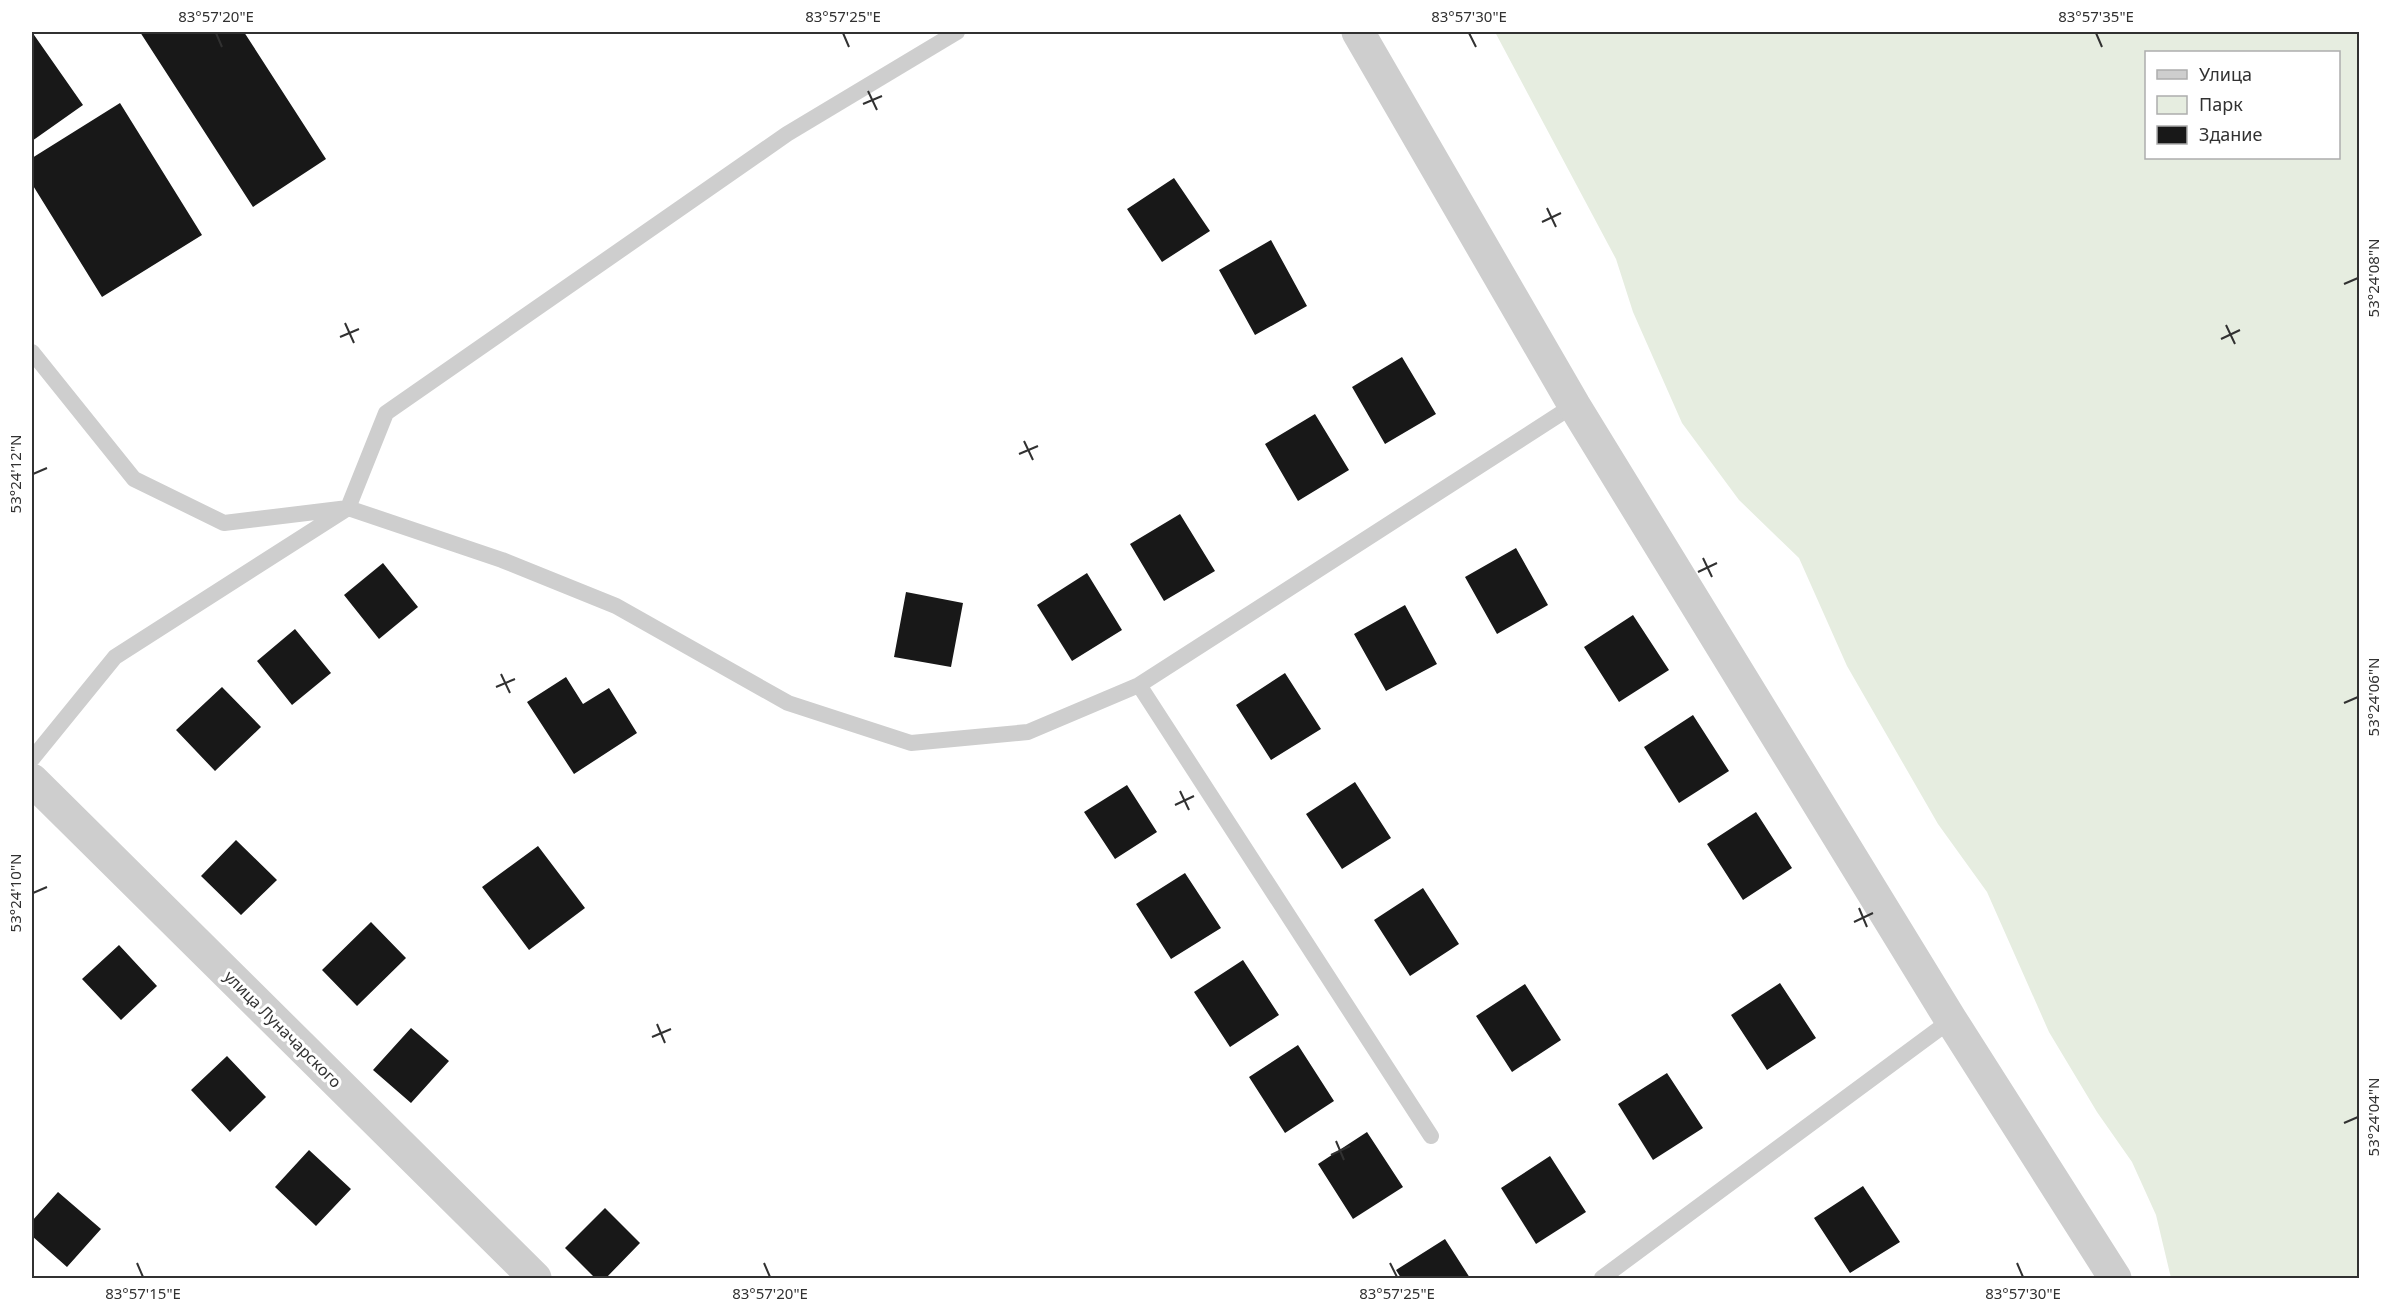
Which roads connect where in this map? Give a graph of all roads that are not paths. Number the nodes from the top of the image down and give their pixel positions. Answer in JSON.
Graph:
{"nodes":[{"id":1,"x":957,"y":32,"type":"edge"},
{"id":2,"x":1358,"y":32,"type":"edge"},
{"id":3,"x":32,"y":352,"type":"edge"},
{"id":4,"x":1574,"y":405,"type":"junction"},
{"id":5,"x":348,"y":508,"type":"junction"},
{"id":6,"x":1139,"y":685,"type":"junction"},
{"id":7,"x":32,"y":759,"type":"edge"},
{"id":8,"x":32,"y":780,"type":"edge"},
{"id":9,"x":1951,"y":1020,"type":"junction"},
{"id":10,"x":1431,"y":1136,"type":"dead end"},
{"id":11,"x":536,"y":1278,"type":"edge"},
{"id":12,"x":1602,"y":1278,"type":"edge"},
{"id":13,"x":2115,"y":1278,"type":"edge"}],
"edges":[{"from":1,"to":5,"type":"lane"},
{"from":2,"to":4,"type":"street"},
{"from":3,"to":5,"type":"lane"},
{"from":4,"to":6,"type":"lane"},
{"from":4,"to":9,"type":"street"},
{"from":5,"to":6,"type":"lane"},
{"from":5,"to":7,"type":"lane"},
{"from":6,"to":10,"type":"lane"},
{"from":8,"to":11,"type":"street","name":"улица Луначарского"},
{"from":9,"to":12,"type":"lane"},
{"from":9,"to":13,"type":"street"}]}
